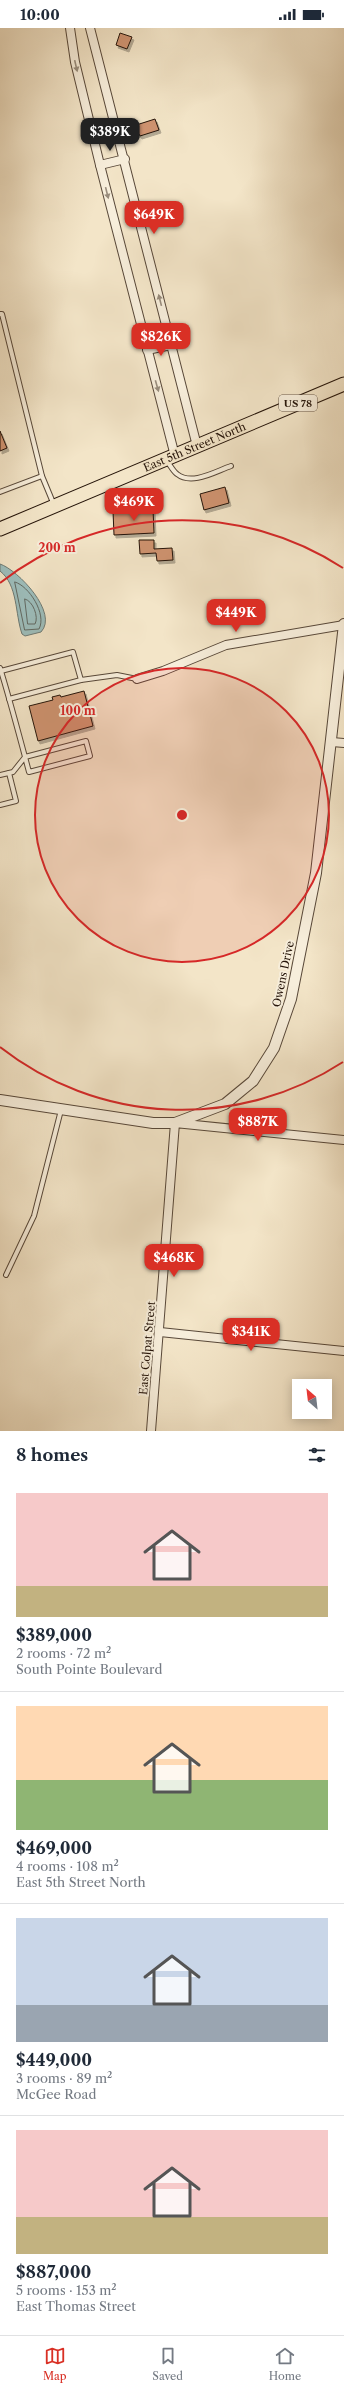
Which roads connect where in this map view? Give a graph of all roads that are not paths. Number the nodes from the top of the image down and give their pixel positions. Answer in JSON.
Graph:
{"nodes":[{"id":1,"x":70,"y":28,"type":"edge"},
{"id":2,"x":90,"y":28,"type":"edge"},
{"id":3,"x":125,"y":159,"type":"junction"},
{"id":4,"x":100,"y":165,"type":"junction"},
{"id":5,"x":0,"y":314,"type":"edge"},
{"id":6,"x":171,"y":345,"type":"junction"},
{"id":7,"x":147,"y":350,"type":"junction"},
{"id":8,"x":344,"y":384,"type":"edge"},
{"id":9,"x":197,"y":446,"type":"junction"},
{"id":10,"x":171,"y":457,"type":"junction"},
{"id":11,"x":231,"y":466,"type":"dead end"},
{"id":12,"x":42,"y":476,"type":"junction"},
{"id":13,"x":0,"y":492,"type":"edge"},
{"id":14,"x":54,"y":506,"type":"junction"},
{"id":15,"x":0,"y":529,"type":"edge"},
{"id":16,"x":344,"y":625,"type":"edge"},
{"id":17,"x":0,"y":669,"type":"edge"},
{"id":18,"x":137,"y":679,"type":"joint"},
{"id":19,"x":81,"y":680,"type":"junction"},
{"id":20,"x":9,"y":699,"type":"junction"},
{"id":21,"x":332,"y":742,"type":"junction"},
{"id":22,"x":344,"y":743,"type":"edge"},
{"id":23,"x":25,"y":757,"type":"junction"},
{"id":24,"x":9,"y":773,"type":"junction"},
{"id":25,"x":0,"y":775,"type":"edge"},
{"id":26,"x":0,"y":805,"type":"edge"},
{"id":27,"x":0,"y":1100,"type":"edge"},
{"id":28,"x":61,"y":1109,"type":"junction"},
{"id":29,"x":175,"y":1124,"type":"junction"},
{"id":30,"x":344,"y":1140,"type":"edge"},
{"id":31,"x":6,"y":1275,"type":"dead end"},
{"id":32,"x":160,"y":1332,"type":"junction"},
{"id":33,"x":344,"y":1351,"type":"edge"},
{"id":34,"x":151,"y":1431,"type":"edge"}],
"edges":[{"from":1,"to":4,"type":"street","one_way":true},
{"from":2,"to":3,"type":"street"},
{"from":3,"to":4,"type":"street"},
{"from":6,"to":3,"type":"street","one_way":true},
{"from":4,"to":7,"type":"street","one_way":true},
{"from":5,"to":12,"type":"lane"},
{"from":6,"to":7,"type":"street"},
{"from":6,"to":9,"type":"street"},
{"from":7,"to":10,"type":"street","one_way":true},
{"from":8,"to":9,"type":"main road","name":"East 5th Street North","number":"US 78"},
{"from":9,"to":10,"type":"main road","name":"East 5th Street North","number":"US 78"},
{"from":10,"to":11,"type":"lane"},
{"from":10,"to":14,"type":"main road","name":"East 5th Street North","number":"US 78"},
{"from":12,"to":13,"type":"lane"},
{"from":12,"to":14,"type":"lane"},
{"from":14,"to":15,"type":"main road","name":"East 5th Street North","number":"US 78"},
{"from":16,"to":18,"type":"street"},
{"from":16,"to":21,"type":"street","name":"Owens Drive"},
{"from":17,"to":19,"type":"lane"},
{"from":17,"to":20,"type":"lane"},
{"from":18,"to":19,"type":"lane"},
{"from":19,"to":20,"type":"lane"},
{"from":20,"to":23,"type":"lane"},
{"from":21,"to":22,"type":"street"},
{"from":21,"to":29,"type":"street","name":"Owens Drive"},
{"from":23,"to":23,"type":"lane"},
{"from":23,"to":24,"type":"lane"},
{"from":24,"to":25,"type":"lane"},
{"from":24,"to":26,"type":"lane"},
{"from":27,"to":28,"type":"street","name":"Owens Drive"},
{"from":28,"to":29,"type":"street","name":"Owens Drive"},
{"from":28,"to":31,"type":"lane"},
{"from":29,"to":30,"type":"street"},
{"from":29,"to":32,"type":"street","name":"East Colpat Street"},
{"from":32,"to":33,"type":"street"},
{"from":32,"to":34,"type":"street","name":"East Colpat Street"}]}
